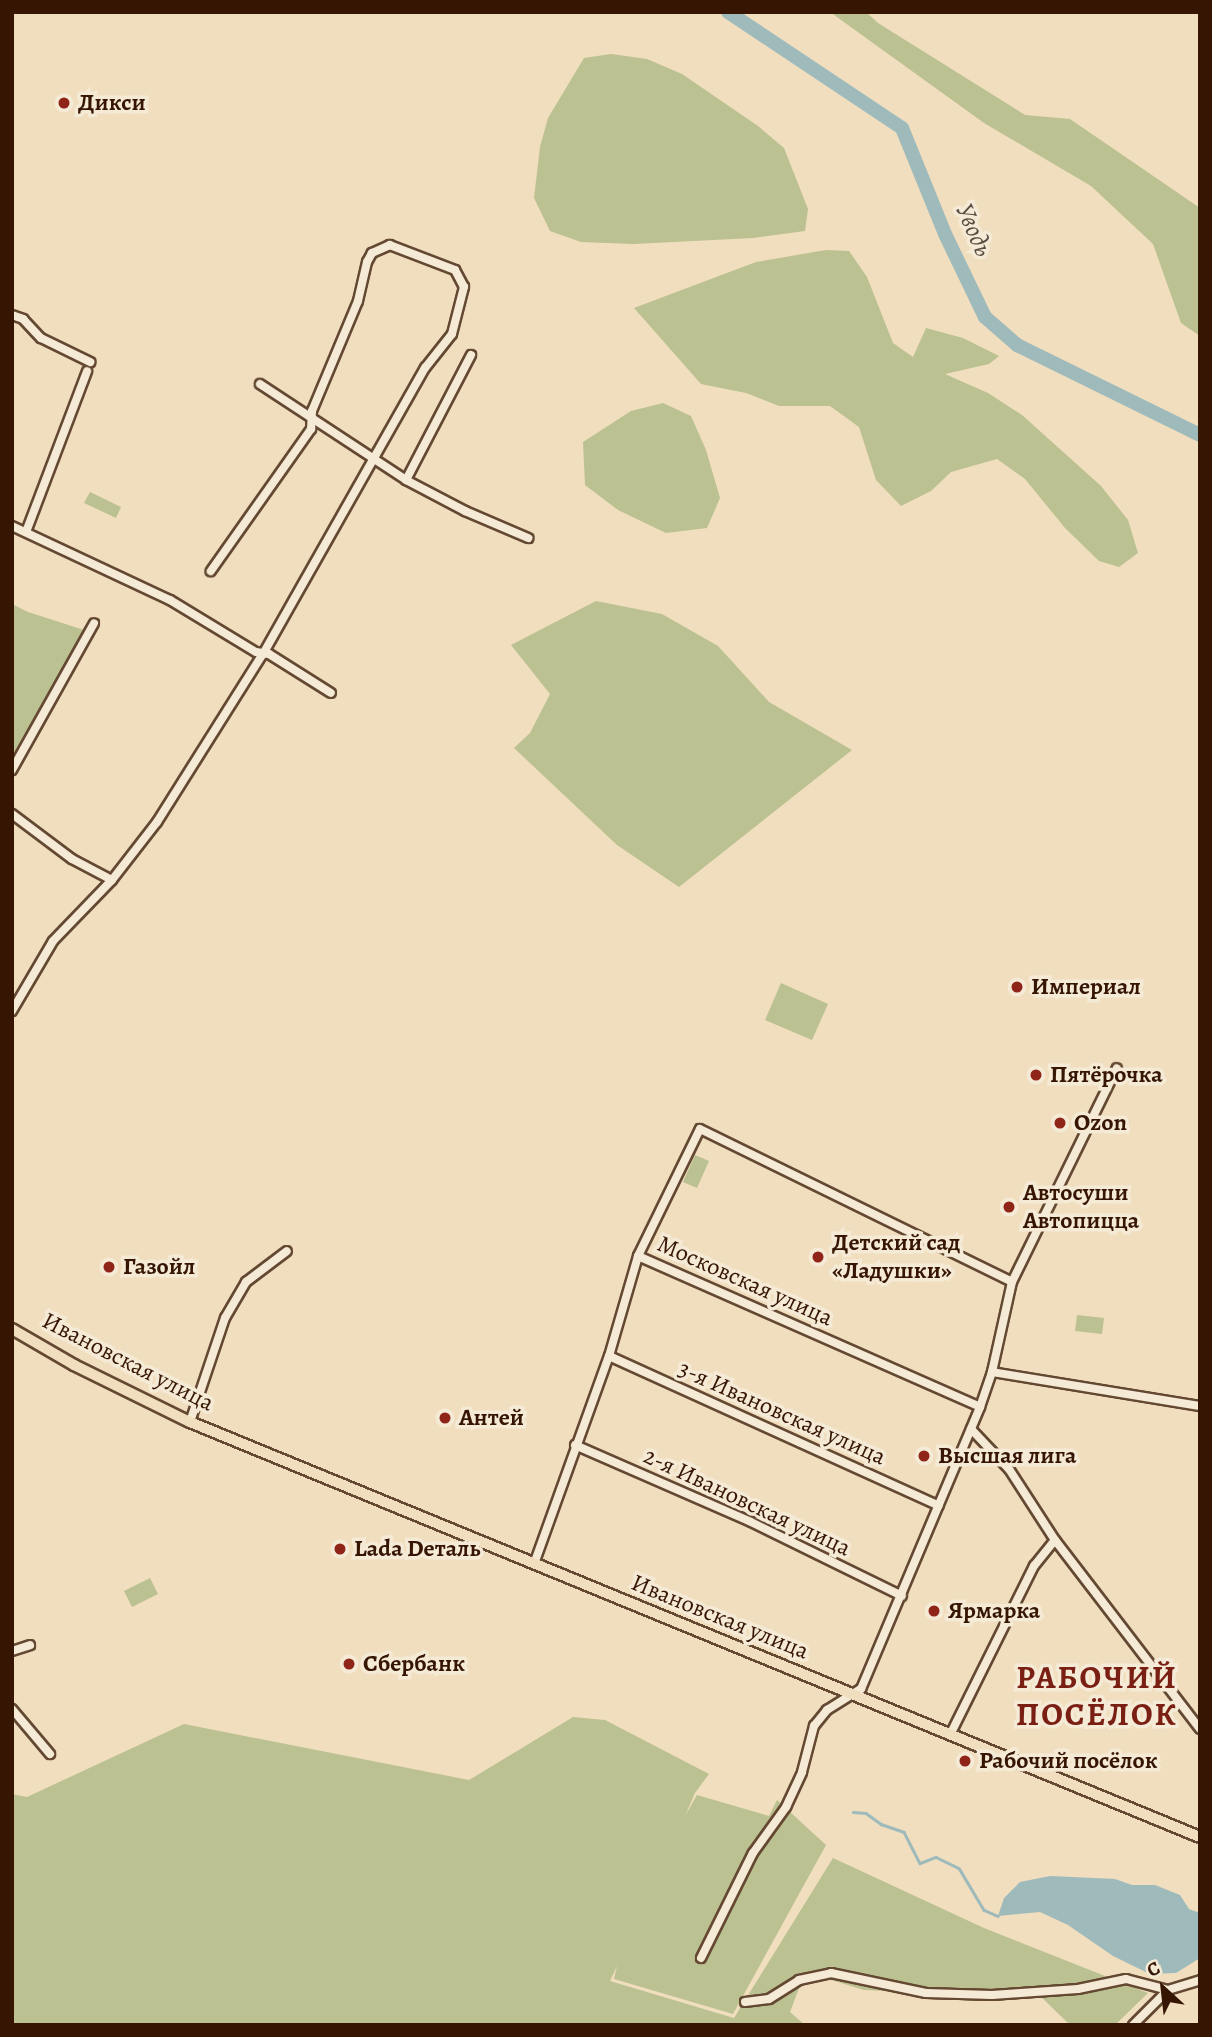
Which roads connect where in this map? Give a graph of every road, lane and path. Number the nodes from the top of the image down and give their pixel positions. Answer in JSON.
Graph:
{"nodes":[{"id":1,"x":12,"y":315,"type":"edge"},
{"id":2,"x":471,"y":355,"type":"dead end"},
{"id":3,"x":260,"y":384,"type":"dead end"},
{"id":4,"x":312,"y":421,"type":"junction"},
{"id":5,"x":373,"y":461,"type":"junction"},
{"id":6,"x":405,"y":480,"type":"junction"},
{"id":7,"x":12,"y":526,"type":"edge"},
{"id":8,"x":26,"y":532,"type":"junction"},
{"id":9,"x":528,"y":538,"type":"dead end"},
{"id":10,"x":211,"y":571,"type":"dead end"},
{"id":11,"x":94,"y":623,"type":"dead end"},
{"id":12,"x":263,"y":654,"type":"junction"},
{"id":13,"x":331,"y":693,"type":"dead end"},
{"id":14,"x":12,"y":770,"type":"edge"},
{"id":15,"x":12,"y":814,"type":"edge"},
{"id":16,"x":112,"y":880,"type":"junction"},
{"id":17,"x":12,"y":1011,"type":"edge"},
{"id":18,"x":1117,"y":1068,"type":"dead end"},
{"id":19,"x":287,"y":1251,"type":"dead end"},
{"id":20,"x":638,"y":1255,"type":"junction"},
{"id":21,"x":1012,"y":1282,"type":"junction"},
{"id":22,"x":12,"y":1327,"type":"edge"},
{"id":23,"x":609,"y":1356,"type":"junction"},
{"id":24,"x":992,"y":1371,"type":"junction"},
{"id":25,"x":1200,"y":1406,"type":"edge"},
{"id":26,"x":980,"y":1407,"type":"junction"},
{"id":27,"x":191,"y":1419,"type":"junction"},
{"id":28,"x":971,"y":1429,"type":"junction"},
{"id":29,"x":225,"y":1435,"type":"junction"},
{"id":30,"x":575,"y":1446,"type":"junction"},
{"id":31,"x":939,"y":1506,"type":"junction"},
{"id":32,"x":1055,"y":1540,"type":"junction"},
{"id":33,"x":534,"y":1564,"type":"junction"},
{"id":34,"x":902,"y":1596,"type":"junction"},
{"id":35,"x":30,"y":1644,"type":"dead end"},
{"id":36,"x":12,"y":1651,"type":"edge"},
{"id":37,"x":855,"y":1695,"type":"junction"},
{"id":38,"x":12,"y":1709,"type":"edge"},
{"id":39,"x":1198,"y":1723,"type":"edge"},
{"id":40,"x":950,"y":1735,"type":"junction"},
{"id":41,"x":50,"y":1754,"type":"dead end"},
{"id":42,"x":1200,"y":1837,"type":"edge"},
{"id":43,"x":701,"y":1958,"type":"dead end"},
{"id":44,"x":1200,"y":1980,"type":"edge"},
{"id":45,"x":1168,"y":1990,"type":"junction"},
{"id":46,"x":745,"y":2002,"type":"dead end"},
{"id":47,"x":1136,"y":2022,"type":"edge"},
{"id":48,"x":1148,"y":2025,"type":"edge"}],
"edges":[{"from":1,"to":8,"type":"street"},
{"from":2,"to":6,"type":"street"},
{"from":3,"to":4,"type":"street"},
{"from":4,"to":5,"type":"street"},
{"from":4,"to":5,"type":"street"},
{"from":4,"to":10,"type":"street"},
{"from":5,"to":6,"type":"street"},
{"from":5,"to":12,"type":"street"},
{"from":6,"to":9,"type":"street"},
{"from":7,"to":8,"type":"street"},
{"from":8,"to":12,"type":"street"},
{"from":11,"to":14,"type":"street"},
{"from":12,"to":13,"type":"street"},
{"from":12,"to":16,"type":"street"},
{"from":15,"to":16,"type":"street"},
{"from":16,"to":17,"type":"street"},
{"from":18,"to":21,"type":"street"},
{"from":19,"to":27,"type":"street"},
{"from":20,"to":21,"type":"street"},
{"from":20,"to":23,"type":"street","name":"Московская улица"},
{"from":20,"to":26,"type":"street","name":"Московская улица"},
{"from":21,"to":24,"type":"street"},
{"from":22,"to":27,"type":"main road","name":"Ивановская улица"},
{"from":22,"to":29,"type":"main road","name":"Ивановская улица"},
{"from":23,"to":30,"type":"street","name":"Московская улица"},
{"from":23,"to":31,"type":"street","name":"3-я Ивановская улица"},
{"from":24,"to":25,"type":"street"},
{"from":24,"to":26,"type":"street"},
{"from":26,"to":28,"type":"street"},
{"from":27,"to":29,"type":"main road","name":"Ивановская улица"},
{"from":28,"to":31,"type":"street"},
{"from":28,"to":32,"type":"street"},
{"from":29,"to":33,"type":"main road","name":"Ивановская улица"},
{"from":30,"to":33,"type":"street","name":"Московская улица"},
{"from":30,"to":34,"type":"street","name":"2-я Ивановская улица"},
{"from":31,"to":34,"type":"street"},
{"from":32,"to":39,"type":"street"},
{"from":32,"to":40,"type":"street"},
{"from":33,"to":37,"type":"main road","name":"Ивановская улица"},
{"from":34,"to":37,"type":"street"},
{"from":35,"to":36,"type":"street"},
{"from":37,"to":40,"type":"main road","name":"Ивановская улица"},
{"from":37,"to":43,"type":"street"},
{"from":38,"to":41,"type":"street"},
{"from":40,"to":42,"type":"main road","name":"Ивановская улица"},
{"from":44,"to":45,"type":"street"},
{"from":45,"to":46,"type":"street"},
{"from":45,"to":47,"type":"street"},
{"from":47,"to":48,"type":"street"}]}
